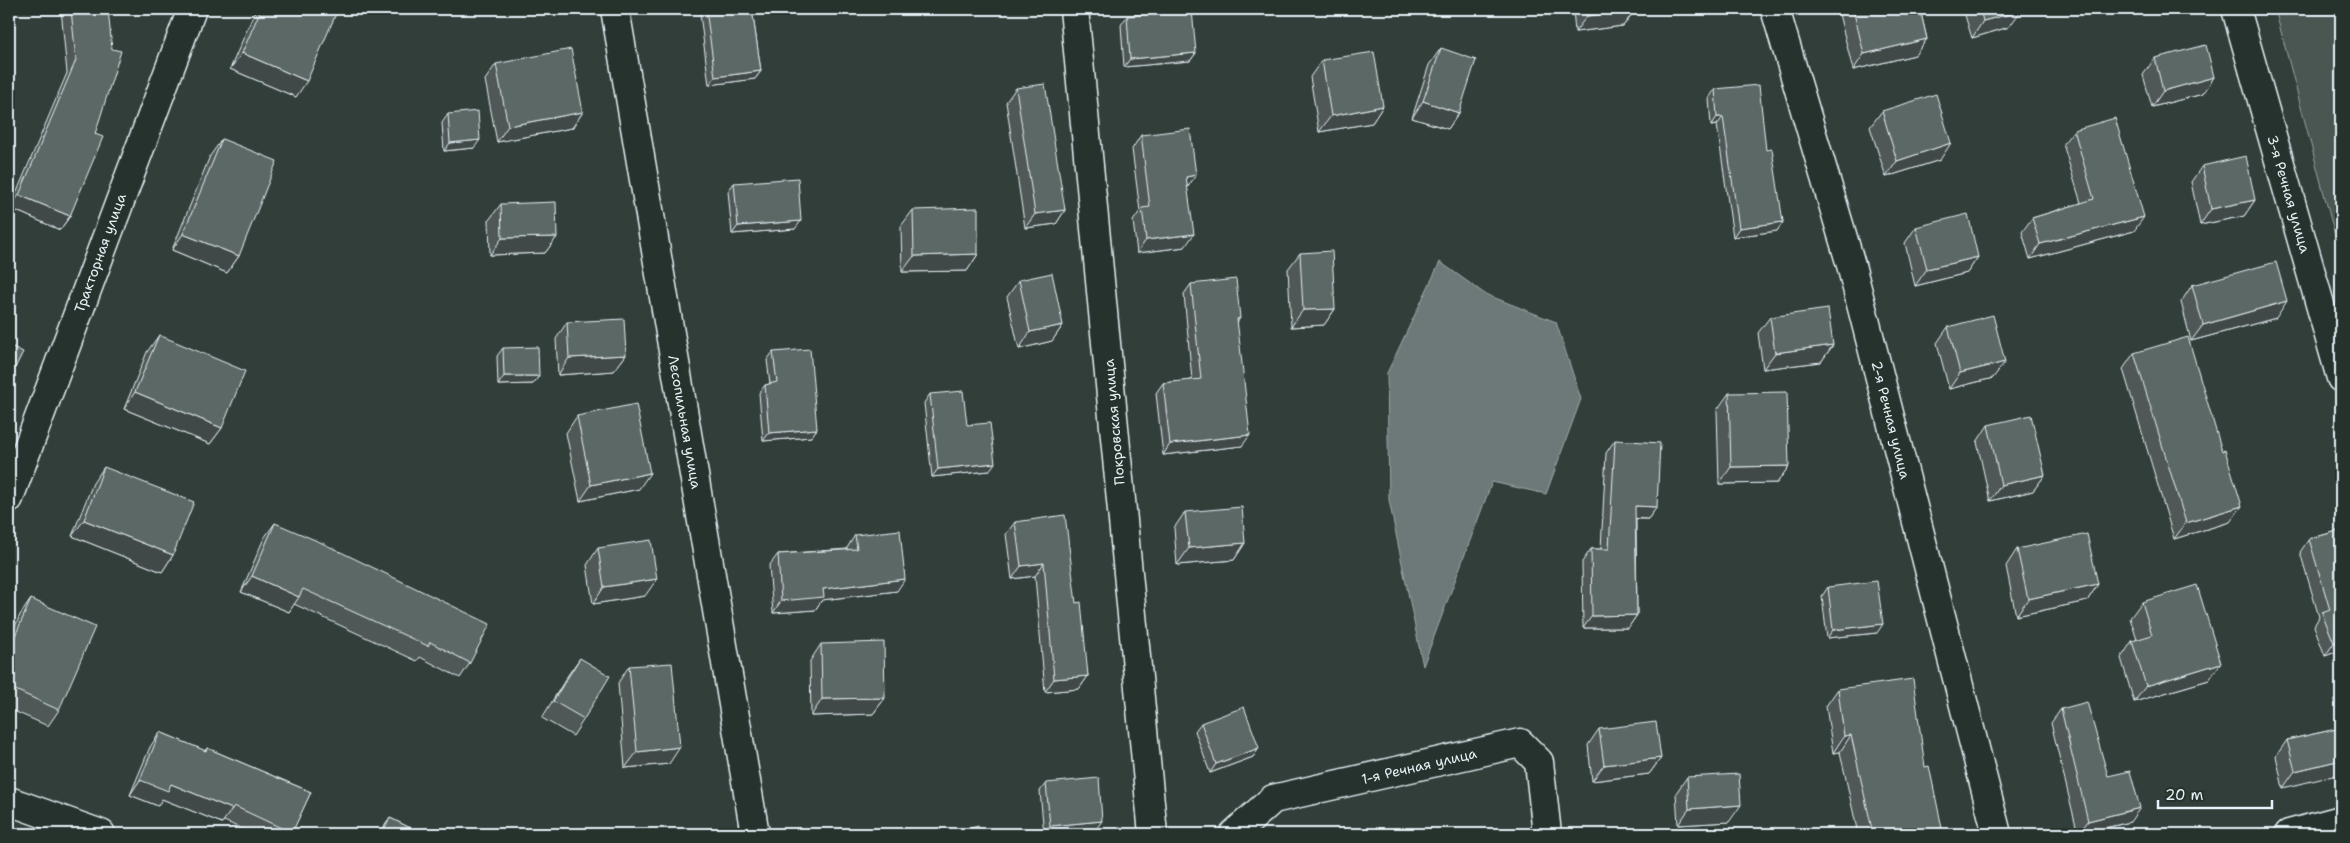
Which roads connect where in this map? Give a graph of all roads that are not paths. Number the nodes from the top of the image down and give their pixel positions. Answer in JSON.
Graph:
{"nodes":[{"id":1,"x":192,"y":9,"type":"edge"},
{"id":2,"x":615,"y":9,"type":"edge"},
{"id":3,"x":1074,"y":9,"type":"edge"},
{"id":4,"x":1775,"y":9,"type":"edge"},
{"id":5,"x":2236,"y":9,"type":"edge"},
{"id":6,"x":2341,"y":378,"type":"edge"},
{"id":7,"x":9,"y":498,"type":"edge"},
{"id":8,"x":9,"y":801,"type":"edge"},
{"id":9,"x":2341,"y":820,"type":"edge"},
{"id":10,"x":101,"y":834,"type":"edge"},
{"id":11,"x":755,"y":834,"type":"edge"},
{"id":12,"x":1153,"y":834,"type":"edge"},
{"id":13,"x":1234,"y":834,"type":"edge"},
{"id":14,"x":1547,"y":834,"type":"edge"},
{"id":15,"x":1997,"y":834,"type":"edge"},
{"id":16,"x":2289,"y":834,"type":"edge"}],
"edges":[{"from":1,"to":7,"type":"street","name":"Тракторная улица"},
{"from":2,"to":11,"type":"street","name":"Лесопильная улица"},
{"from":3,"to":12,"type":"street","name":"Покровская улица"},
{"from":4,"to":15,"type":"street","name":"2-я Речная улица"},
{"from":5,"to":6,"type":"street","name":"3-я Речная улица"},
{"from":8,"to":10,"type":"street"},
{"from":9,"to":16,"type":"street"},
{"from":13,"to":14,"type":"street","name":"1-я Речная улица"}]}
